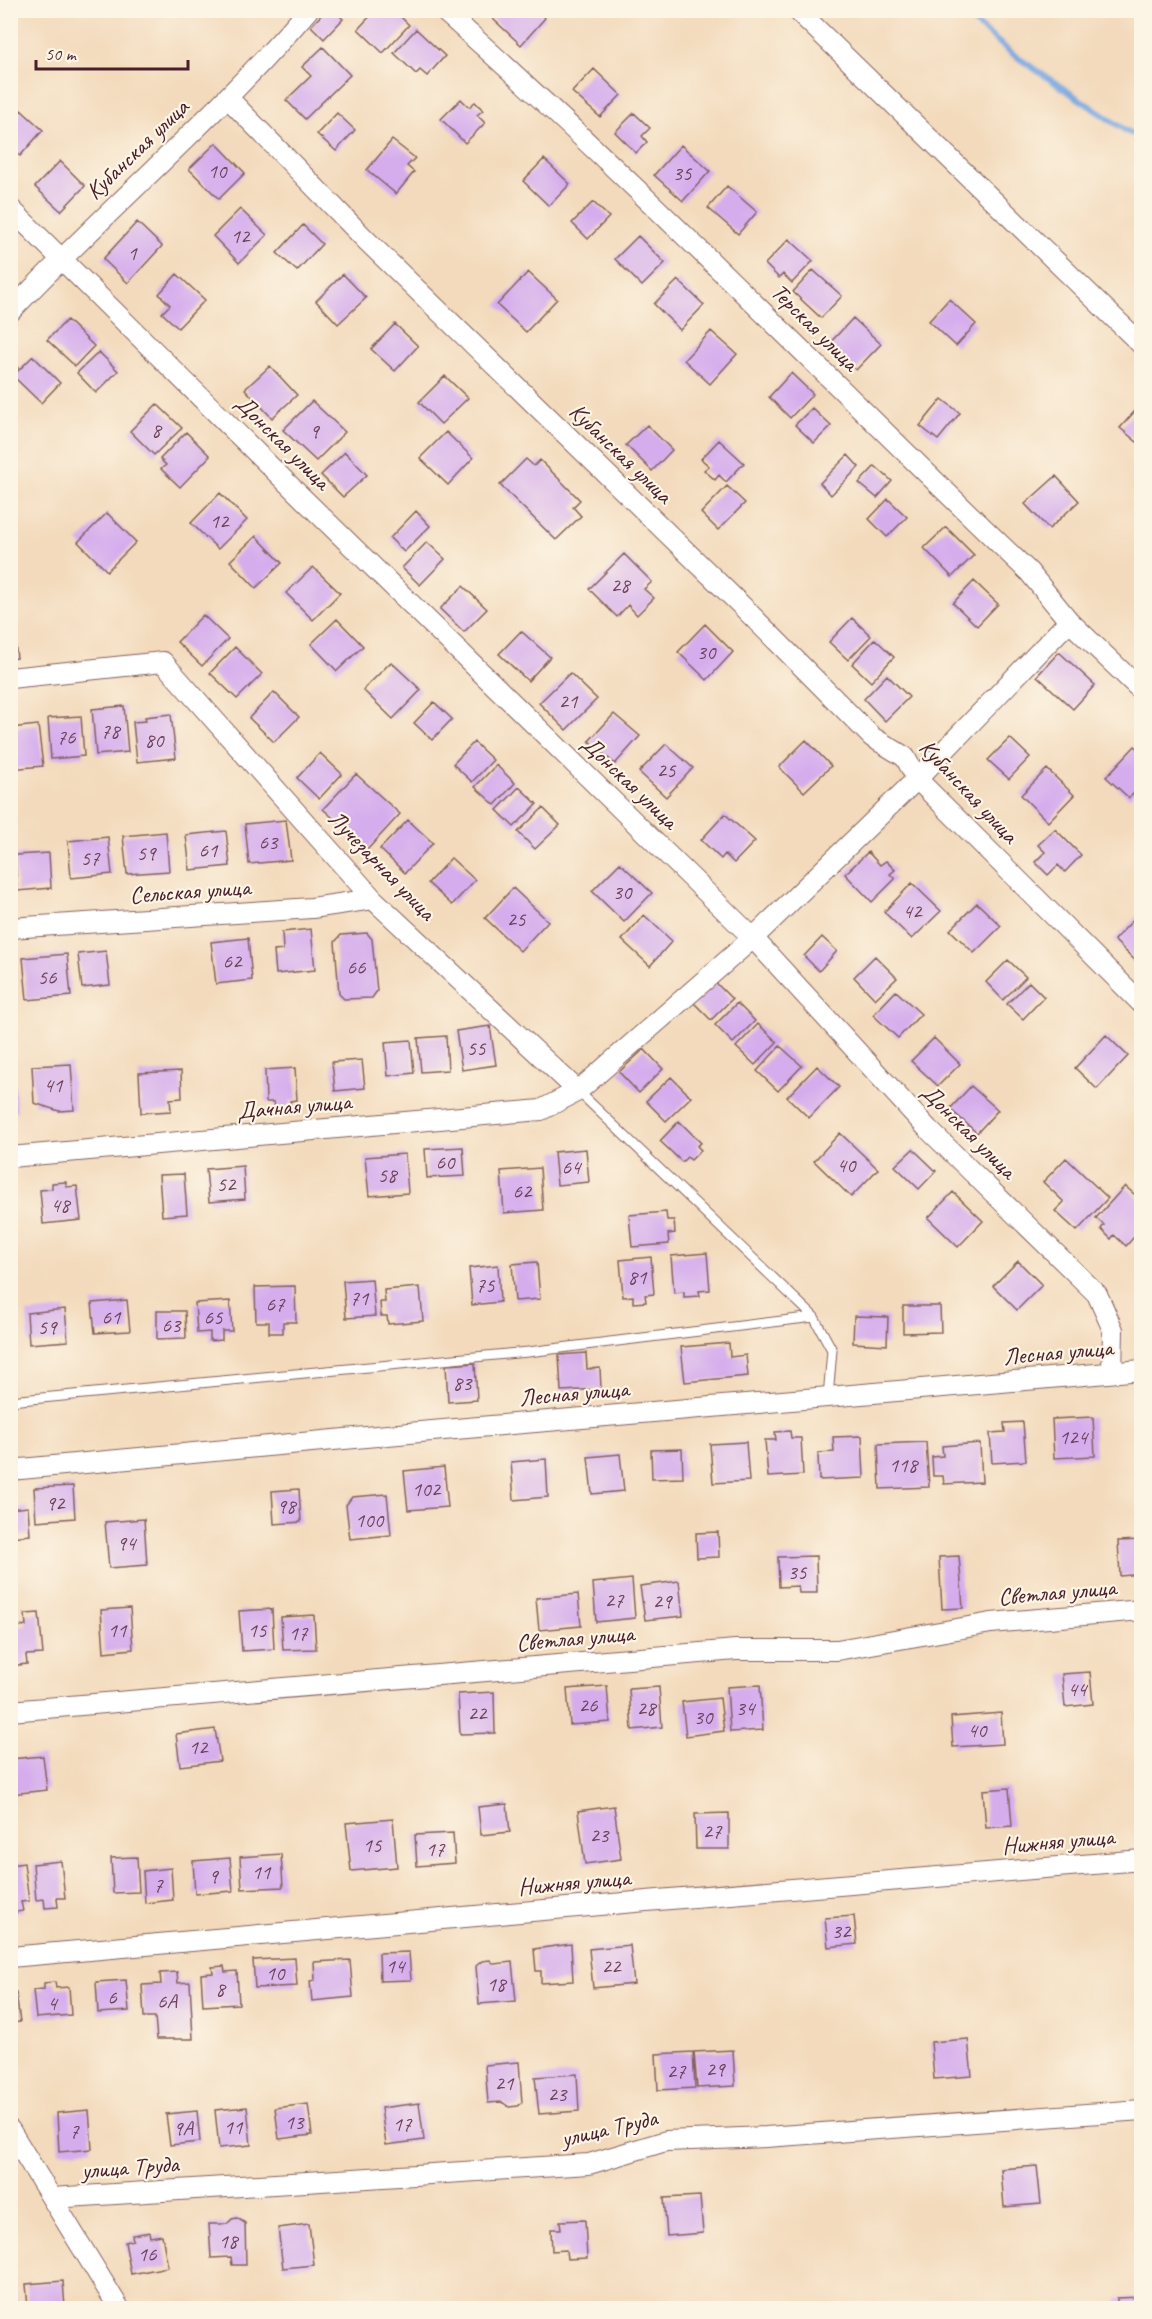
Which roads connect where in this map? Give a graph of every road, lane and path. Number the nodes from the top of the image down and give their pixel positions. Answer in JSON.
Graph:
{"nodes":[{"id":1,"x":308,"y":10,"type":"edge"},
{"id":2,"x":443,"y":10,"type":"edge"},
{"id":3,"x":797,"y":10,"type":"edge"},
{"id":4,"x":228,"y":98,"type":"junction"},
{"id":5,"x":10,"y":208,"type":"edge"},
{"id":6,"x":61,"y":258,"type":"junction"},
{"id":7,"x":10,"y":312,"type":"edge"},
{"id":8,"x":1142,"y":345,"type":"edge"},
{"id":9,"x":1069,"y":621,"type":"junction"},
{"id":10,"x":10,"y":678,"type":"edge"},
{"id":11,"x":1142,"y":691,"type":"edge"},
{"id":12,"x":916,"y":779,"type":"junction"},
{"id":13,"x":373,"y":899,"type":"junction"},
{"id":14,"x":10,"y":928,"type":"edge"},
{"id":15,"x":753,"y":938,"type":"junction"},
{"id":16,"x":1142,"y":1004,"type":"edge"},
{"id":17,"x":578,"y":1090,"type":"junction"},
{"id":18,"x":10,"y":1157,"type":"edge"},
{"id":19,"x":814,"y":1317,"type":"junction"},
{"id":20,"x":1142,"y":1370,"type":"edge"},
{"id":21,"x":1113,"y":1372,"type":"junction"},
{"id":22,"x":828,"y":1397,"type":"junction"},
{"id":23,"x":10,"y":1401,"type":"edge"},
{"id":24,"x":10,"y":1470,"type":"edge"},
{"id":25,"x":1142,"y":1610,"type":"edge"},
{"id":26,"x":10,"y":1711,"type":"edge"},
{"id":27,"x":1142,"y":1860,"type":"edge"},
{"id":28,"x":10,"y":1957,"type":"edge"},
{"id":29,"x":1142,"y":2110,"type":"edge"},
{"id":30,"x":10,"y":2130,"type":"edge"},
{"id":31,"x":52,"y":2198,"type":"junction"},
{"id":32,"x":119,"y":2308,"type":"edge"}],
"edges":[{"from":1,"to":4,"type":"street"},
{"from":2,"to":9,"type":"street","name":"Терская улица"},
{"from":3,"to":8,"type":"street"},
{"from":4,"to":6,"type":"street","name":"Кубанская улица"},
{"from":4,"to":12,"type":"street","name":"Кубанская улица"},
{"from":5,"to":6,"type":"street"},
{"from":6,"to":7,"type":"street","name":"Кубанская улица"},
{"from":6,"to":15,"type":"street","name":"Донская улица"},
{"from":9,"to":11,"type":"street","name":"Терская улица"},
{"from":9,"to":12,"type":"street","name":"Дачная улица"},
{"from":10,"to":13,"type":"street","name":"Лучезарная улица"},
{"from":12,"to":15,"type":"street","name":"Дачная улица"},
{"from":12,"to":16,"type":"street","name":"Кубанская улица"},
{"from":13,"to":14,"type":"street","name":"Сельская улица"},
{"from":13,"to":17,"type":"street","name":"Лучезарная улица"},
{"from":15,"to":17,"type":"street","name":"Дачная улица"},
{"from":15,"to":21,"type":"street","name":"Донская улица"},
{"from":17,"to":18,"type":"street","name":"Дачная улица"},
{"from":17,"to":19,"type":"lane"},
{"from":19,"to":22,"type":"lane"},
{"from":19,"to":23,"type":"lane"},
{"from":20,"to":21,"type":"street","name":"Лесная улица"},
{"from":21,"to":22,"type":"street","name":"Лесная улица"},
{"from":22,"to":24,"type":"street","name":"Лесная улица"},
{"from":25,"to":26,"type":"street","name":"Светлая улица"},
{"from":27,"to":28,"type":"street","name":"Нижняя улица"},
{"from":29,"to":31,"type":"street","name":"улица Труда"},
{"from":30,"to":31,"type":"street"},
{"from":31,"to":32,"type":"street"}]}
